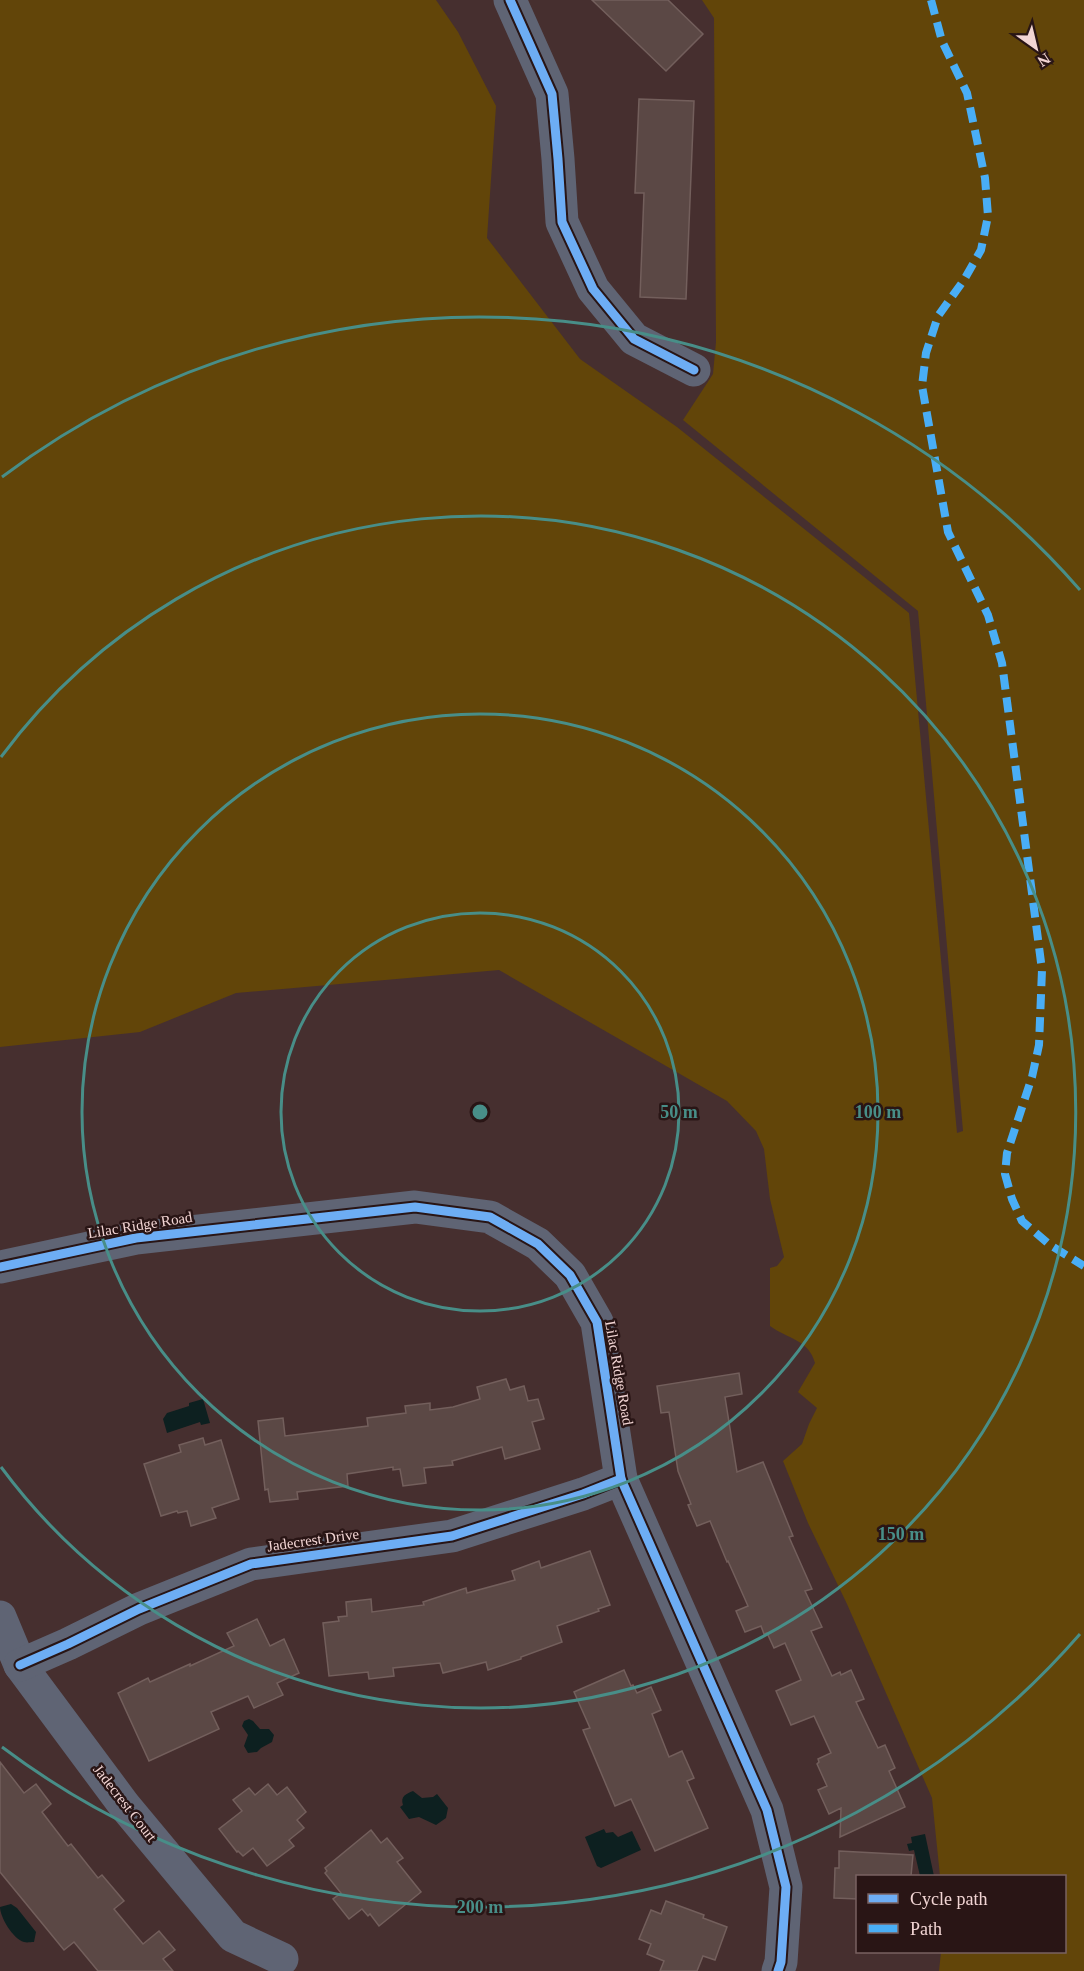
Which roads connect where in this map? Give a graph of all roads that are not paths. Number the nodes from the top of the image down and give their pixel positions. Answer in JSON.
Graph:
{"nodes":[{"id":1,"x":510,"y":0,"type":"edge"},
{"id":2,"x":694,"y":370,"type":"dead end"},
{"id":3,"x":0,"y":1267,"type":"edge"},
{"id":4,"x":621,"y":1479,"type":"junction"},
{"id":5,"x":0,"y":1617,"type":"edge"},
{"id":6,"x":20,"y":1665,"type":"junction"},
{"id":7,"x":282,"y":1959,"type":"dead end"},
{"id":8,"x":778,"y":1971,"type":"edge"}],
"edges":[{"from":1,"to":2,"type":"street"},
{"from":3,"to":4,"type":"street","name":"Lilac Ridge Road"},
{"from":4,"to":6,"type":"street","name":"Jadecrest Drive"},
{"from":4,"to":8,"type":"street","name":"Lilac Ridge Road"},
{"from":5,"to":6,"type":"street","name":"Jadecrest Court"},
{"from":6,"to":7,"type":"street","name":"Jadecrest Court"}]}
